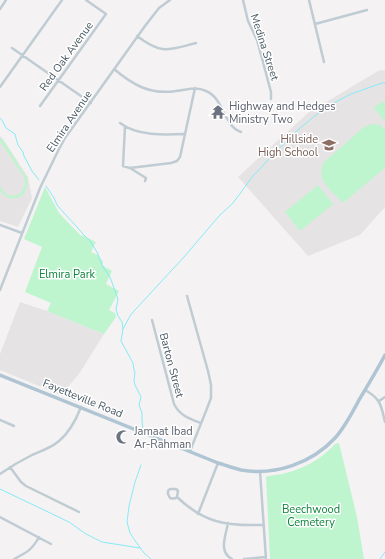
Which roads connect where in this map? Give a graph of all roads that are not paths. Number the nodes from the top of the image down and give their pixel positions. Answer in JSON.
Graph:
{"nodes":[{"id":1,"x":6,"y":0,"type":"edge"},
{"id":2,"x":62,"y":0,"type":"edge"},
{"id":3,"x":86,"y":0,"type":"edge"},
{"id":4,"x":170,"y":0,"type":"edge"},
{"id":5,"x":243,"y":0,"type":"edge"},
{"id":6,"x":309,"y":0,"type":"edge"},
{"id":7,"x":0,"y":9,"type":"edge"},
{"id":8,"x":367,"y":10,"type":"dead end"},
{"id":9,"x":315,"y":24,"type":"junction"},
{"id":10,"x":137,"y":36,"type":"junction"},
{"id":11,"x":196,"y":43,"type":"dead end"},
{"id":12,"x":12,"y":48,"type":"dead end"},
{"id":13,"x":23,"y":55,"type":"junction"},
{"id":14,"x":324,"y":62,"type":"dead end"},
{"id":15,"x":114,"y":69,"type":"junction"},
{"id":16,"x":59,"y":80,"type":"junction"},
{"id":17,"x":0,"y":87,"type":"edge"},
{"id":18,"x":195,"y":88,"type":"junction"},
{"id":19,"x":271,"y":99,"type":"dead end"},
{"id":20,"x":91,"y":102,"type":"junction"},
{"id":21,"x":40,"y":106,"type":"dead end"},
{"id":22,"x":120,"y":123,"type":"dead end"},
{"id":23,"x":125,"y":126,"type":"junction"},
{"id":24,"x":241,"y":132,"type":"dead end"},
{"id":25,"x":184,"y":134,"type":"junction"},
{"id":26,"x":131,"y":169,"type":"junction"},
{"id":27,"x":145,"y":181,"type":"dead end"},
{"id":28,"x":0,"y":225,"type":"edge"},
{"id":29,"x":22,"y":233,"type":"junction"},
{"id":30,"x":0,"y":290,"type":"edge"},
{"id":31,"x":187,"y":296,"type":"dead end"},
{"id":32,"x":152,"y":320,"type":"dead end"},
{"id":33,"x":385,"y":355,"type":"edge"},
{"id":34,"x":0,"y":375,"type":"edge"},
{"id":35,"x":365,"y":390,"type":"junction"},
{"id":36,"x":385,"y":397,"type":"edge"},
{"id":37,"x":379,"y":401,"type":"junction"},
{"id":38,"x":81,"y":407,"type":"junction"},
{"id":39,"x":0,"y":420,"type":"edge"},
{"id":40,"x":385,"y":422,"type":"edge"},
{"id":41,"x":201,"y":423,"type":"junction"},
{"id":42,"x":14,"y":426,"type":"dead end"},
{"id":43,"x":190,"y":451,"type":"junction"},
{"id":44,"x":218,"y":463,"type":"junction"},
{"id":45,"x":10,"y":467,"type":"junction"},
{"id":46,"x":260,"y":471,"type":"junction"},
{"id":47,"x":0,"y":474,"type":"edge"},
{"id":48,"x":177,"y":497,"type":"junction"},
{"id":49,"x":79,"y":512,"type":"dead end"},
{"id":50,"x":198,"y":514,"type":"junction"},
{"id":51,"x":0,"y":517,"type":"edge"},
{"id":52,"x":228,"y":523,"type":"junction"},
{"id":53,"x":264,"y":525,"type":"junction"},
{"id":54,"x":39,"y":537,"type":"junction"},
{"id":55,"x":51,"y":544,"type":"dead end"},
{"id":56,"x":266,"y":558,"type":"edge"},
{"id":57,"x":14,"y":559,"type":"edge"},
{"id":58,"x":232,"y":559,"type":"edge"},
{"id":59,"x":244,"y":559,"type":"edge"}],
"edges":[{"from":1,"to":7,"type":"street"},
{"from":2,"to":13,"type":"street"},
{"from":3,"to":16,"type":"street","name":"Red Oak Avenue"},
{"from":4,"to":10,"type":"street","name":"Elmira Avenue"},
{"from":5,"to":19,"type":"street","name":"Medina Street"},
{"from":6,"to":9,"type":"street"},
{"from":8,"to":9,"type":"street"},
{"from":9,"to":14,"type":"street"},
{"from":10,"to":11,"type":"street"},
{"from":10,"to":15,"type":"street","name":"Elmira Avenue"},
{"from":12,"to":13,"type":"street"},
{"from":13,"to":16,"type":"street"},
{"from":13,"to":17,"type":"street"},
{"from":15,"to":18,"type":"street"},
{"from":15,"to":20,"type":"street","name":"Elmira Avenue"},
{"from":16,"to":20,"type":"street"},
{"from":16,"to":21,"type":"street","name":"Red Oak Avenue"},
{"from":18,"to":24,"type":"street"},
{"from":18,"to":25,"type":"street"},
{"from":20,"to":29,"type":"street","name":"Elmira Avenue"},
{"from":22,"to":23,"type":"street"},
{"from":23,"to":25,"type":"street"},
{"from":23,"to":26,"type":"street"},
{"from":25,"to":26,"type":"street"},
{"from":26,"to":27,"type":"street"},
{"from":28,"to":29,"type":"street"},
{"from":29,"to":30,"type":"street","name":"Elmira Avenue"},
{"from":31,"to":41,"type":"street"},
{"from":32,"to":41,"type":"street","name":"Barton Street"},
{"from":33,"to":35,"type":"main road","name":"Fayetteville Road"},
{"from":34,"to":38,"type":"main road","name":"Fayetteville Road"},
{"from":35,"to":37,"type":"street"},
{"from":35,"to":46,"type":"main road","name":"Fayetteville Road"},
{"from":36,"to":37,"type":"street"},
{"from":37,"to":40,"type":"street"},
{"from":38,"to":43,"type":"main road","name":"Fayetteville Road"},
{"from":38,"to":45,"type":"street"},
{"from":39,"to":42,"type":"street"},
{"from":41,"to":43,"type":"street"},
{"from":43,"to":44,"type":"main road","name":"Fayetteville Road"},
{"from":44,"to":46,"type":"main road","name":"Fayetteville Road"},
{"from":44,"to":50,"type":"street"},
{"from":45,"to":47,"type":"street"},
{"from":45,"to":49,"type":"street"},
{"from":46,"to":53,"type":"street"},
{"from":48,"to":48,"type":"street"},
{"from":48,"to":50,"type":"street"},
{"from":50,"to":52,"type":"street"},
{"from":51,"to":54,"type":"street"},
{"from":52,"to":53,"type":"street"},
{"from":52,"to":58,"type":"street"},
{"from":53,"to":56,"type":"street"},
{"from":54,"to":55,"type":"street"},
{"from":54,"to":57,"type":"street"},
{"from":56,"to":59,"type":"street"}]}
